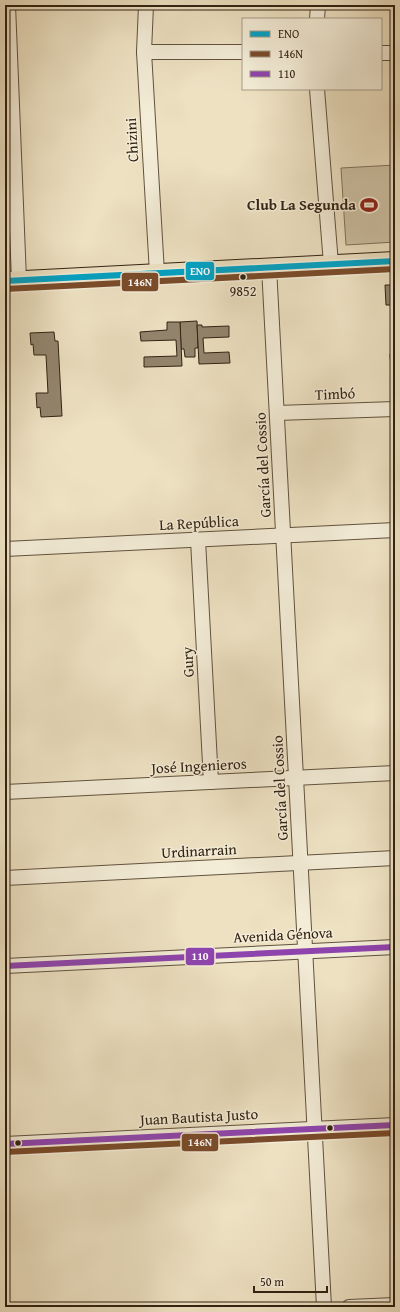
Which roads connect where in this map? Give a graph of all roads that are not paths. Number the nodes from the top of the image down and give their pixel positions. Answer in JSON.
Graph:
{"nodes":[{"id":1,"x":8,"y":5,"type":"edge"},
{"id":2,"x":146,"y":5,"type":"edge"},
{"id":3,"x":318,"y":5,"type":"edge"},
{"id":4,"x":317,"y":18,"type":"edge"},
{"id":5,"x":144,"y":52,"type":"junction"},
{"id":6,"x":242,"y":52,"type":"edge"},
{"id":7,"x":395,"y":52,"type":"edge"},
{"id":8,"x":382,"y":53,"type":"edge"},
{"id":9,"x":317,"y":90,"type":"edge"},
{"id":10,"x":395,"y":261,"type":"edge"},
{"id":11,"x":331,"y":264,"type":"junction"},
{"id":12,"x":269,"y":268,"type":"junction"},
{"id":13,"x":157,"y":273,"type":"junction"},
{"id":14,"x":12,"y":280,"type":"edge"},
{"id":15,"x":395,"y":409,"type":"edge"},
{"id":16,"x":277,"y":413,"type":"junction"},
{"id":17,"x":395,"y":530,"type":"edge"},
{"id":18,"x":283,"y":536,"type":"junction"},
{"id":19,"x":198,"y":540,"type":"junction"},
{"id":20,"x":5,"y":549,"type":"edge"},
{"id":21,"x":395,"y":773,"type":"edge"},
{"id":22,"x":296,"y":778,"type":"junction"},
{"id":23,"x":211,"y":782,"type":"junction"},
{"id":24,"x":5,"y":792,"type":"edge"},
{"id":25,"x":395,"y":858,"type":"edge"},
{"id":26,"x":300,"y":863,"type":"junction"},
{"id":27,"x":5,"y":878,"type":"edge"},
{"id":28,"x":395,"y":947,"type":"edge"},
{"id":29,"x":305,"y":951,"type":"junction"},
{"id":30,"x":5,"y":966,"type":"edge"},
{"id":31,"x":395,"y":1125,"type":"edge"},
{"id":32,"x":314,"y":1129,"type":"junction"},
{"id":33,"x":5,"y":1144,"type":"edge"},
{"id":34,"x":395,"y":1305,"type":"edge"},
{"id":35,"x":324,"y":1307,"type":"edge"},
{"id":36,"x":349,"y":1307,"type":"edge"}],
"edges":[{"from":1,"to":14,"type":"street"},
{"from":2,"to":5,"type":"street","name":"Chizini"},
{"from":3,"to":4,"type":"street"},
{"from":5,"to":6,"type":"street"},
{"from":5,"to":13,"type":"street","name":"Chizini"},
{"from":7,"to":8,"type":"street"},
{"from":9,"to":11,"type":"street"},
{"from":10,"to":11,"type":"main road"},
{"from":11,"to":12,"type":"main road"},
{"from":12,"to":13,"type":"main road"},
{"from":12,"to":16,"type":"street","name":"García del Cossio"},
{"from":13,"to":14,"type":"main road"},
{"from":15,"to":16,"type":"street","name":"Timbó"},
{"from":16,"to":18,"type":"street","name":"García del Cossio"},
{"from":17,"to":18,"type":"street","name":"La República"},
{"from":18,"to":19,"type":"street","name":"La República"},
{"from":18,"to":22,"type":"street","name":"García del Cossio"},
{"from":19,"to":20,"type":"street","name":"La República"},
{"from":19,"to":23,"type":"street","name":"Gury"},
{"from":21,"to":22,"type":"street","name":"José Ingenieros"},
{"from":22,"to":23,"type":"street","name":"José Ingenieros"},
{"from":22,"to":26,"type":"street","name":"García del Cossio"},
{"from":23,"to":24,"type":"street","name":"José Ingenieros"},
{"from":25,"to":26,"type":"street","name":"Urdinarrain"},
{"from":26,"to":27,"type":"street","name":"Urdinarrain"},
{"from":26,"to":29,"type":"street","name":"García del Cossio"},
{"from":28,"to":29,"type":"street","name":"Avenida Génova"},
{"from":29,"to":30,"type":"street","name":"Avenida Génova"},
{"from":29,"to":32,"type":"street","name":"García del Cossio"},
{"from":31,"to":32,"type":"street","name":"Juan Bautista Justo"},
{"from":32,"to":33,"type":"street","name":"Juan Bautista Justo"},
{"from":32,"to":35,"type":"street","name":"García del Cossio"},
{"from":34,"to":36,"type":"street"}]}
